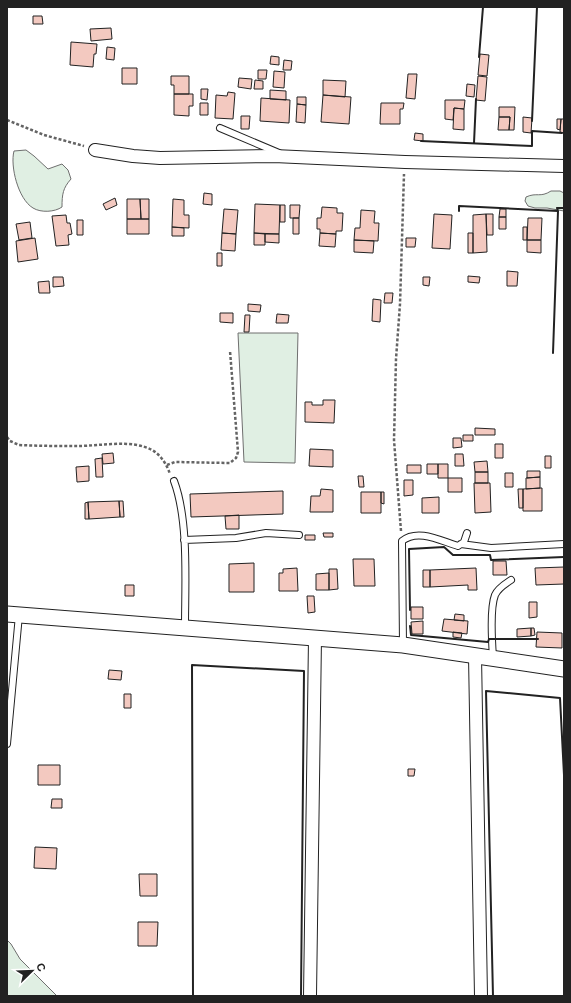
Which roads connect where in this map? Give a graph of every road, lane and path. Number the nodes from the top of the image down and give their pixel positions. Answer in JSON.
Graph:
{"nodes":[{"id":1,"x":7,"y":120,"type":"edge"},
{"id":2,"x":220,"y":128,"type":"dead end"},
{"id":3,"x":95,"y":150,"type":"joint"},
{"id":4,"x":291,"y":157,"type":"junction"},
{"id":5,"x":405,"y":162,"type":"junction"},
{"id":6,"x":564,"y":166,"type":"edge"},
{"id":7,"x":230,"y":351,"type":"dead end"},
{"id":8,"x":7,"y":437,"type":"edge"},
{"id":9,"x":167,"y":465,"type":"junction"},
{"id":10,"x":174,"y":481,"type":"joint"},
{"id":11,"x":467,"y":533,"type":"dead end"},
{"id":12,"x":299,"y":535,"type":"dead end"},
{"id":13,"x":184,"y":540,"type":"junction"},
{"id":14,"x":402,"y":541,"type":"junction"},
{"id":15,"x":461,"y":544,"type":"junction"},
{"id":16,"x":564,"y":544,"type":"edge"},
{"id":17,"x":511,"y":580,"type":"dead end"},
{"id":18,"x":13,"y":615,"type":"edge"},
{"id":19,"x":185,"y":627,"type":"junction"},
{"id":20,"x":315,"y":638,"type":"junction"},
{"id":21,"x":403,"y":645,"type":"junction"},
{"id":22,"x":475,"y":656,"type":"junction"},
{"id":23,"x":493,"y":658,"type":"junction"},
{"id":24,"x":564,"y":669,"type":"edge"},
{"id":25,"x":7,"y":744,"type":"edge"},
{"id":26,"x":310,"y":996,"type":"edge"},
{"id":27,"x":481,"y":996,"type":"edge"}],
"edges":[{"from":1,"to":3,"type":"path"},
{"from":2,"to":4,"type":"lane"},
{"from":3,"to":4,"type":"street"},
{"from":4,"to":5,"type":"street"},
{"from":5,"to":6,"type":"street"},
{"from":5,"to":14,"type":"path"},
{"from":7,"to":9,"type":"path"},
{"from":8,"to":9,"type":"path"},
{"from":9,"to":10,"type":"path"},
{"from":10,"to":13,"type":"lane"},
{"from":11,"to":15,"type":"lane"},
{"from":12,"to":13,"type":"lane"},
{"from":13,"to":19,"type":"lane"},
{"from":14,"to":15,"type":"lane"},
{"from":14,"to":21,"type":"lane"},
{"from":15,"to":16,"type":"lane"},
{"from":17,"to":23,"type":"lane"},
{"from":18,"to":19,"type":"street"},
{"from":18,"to":25,"type":"lane"},
{"from":19,"to":20,"type":"street"},
{"from":20,"to":21,"type":"street"},
{"from":20,"to":26,"type":"street"},
{"from":21,"to":22,"type":"street"},
{"from":22,"to":23,"type":"street"},
{"from":22,"to":27,"type":"street"},
{"from":23,"to":24,"type":"street"}]}
